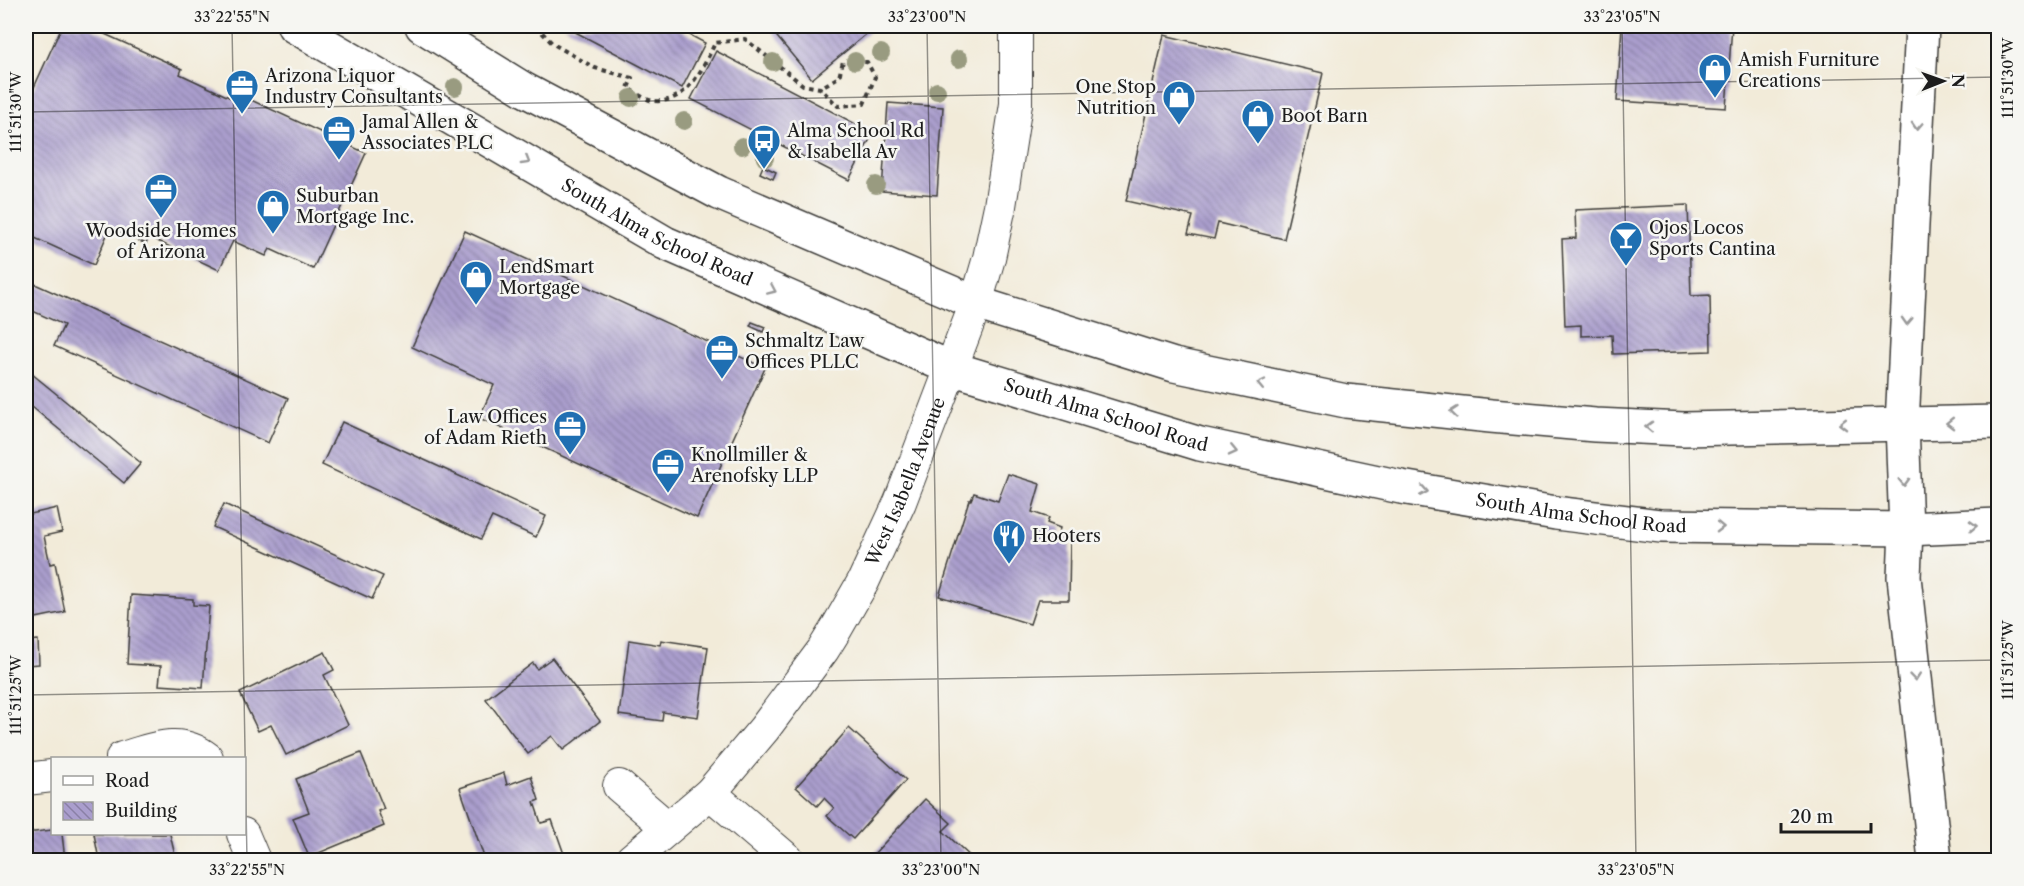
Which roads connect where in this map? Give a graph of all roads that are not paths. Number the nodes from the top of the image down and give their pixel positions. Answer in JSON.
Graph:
{"nodes":[{"id":1,"x":294,"y":26,"type":"edge"},
{"id":2,"x":422,"y":26,"type":"edge"},
{"id":3,"x":1016,"y":26,"type":"edge"},
{"id":4,"x":1922,"y":26,"type":"edge"},
{"id":5,"x":976,"y":303,"type":"junction"},
{"id":6,"x":951,"y":368,"type":"junction"},
{"id":7,"x":1998,"y":422,"type":"edge"},
{"id":8,"x":1902,"y":424,"type":"junction"},
{"id":9,"x":1998,"y":525,"type":"edge"},
{"id":10,"x":1906,"y":529,"type":"junction"},
{"id":11,"x":128,"y":757,"type":"edge"},
{"id":12,"x":205,"y":757,"type":"edge"},
{"id":13,"x":51,"y":776,"type":"edge"},
{"id":14,"x":26,"y":779,"type":"edge"},
{"id":15,"x":619,"y":786,"type":"dead end"},
{"id":16,"x":711,"y":793,"type":"junction"},
{"id":17,"x":668,"y":828,"type":"junction"},
{"id":18,"x":243,"y":835,"type":"edge"},
{"id":19,"x":254,"y":861,"type":"edge"},
{"id":20,"x":631,"y":861,"type":"edge"},
{"id":21,"x":788,"y":861,"type":"edge"},
{"id":22,"x":1935,"y":861,"type":"edge"}],
"edges":[{"from":1,"to":6,"type":"main road","name":"South Alma School Road","one_way":true},
{"from":2,"to":5,"type":"main road"},
{"from":3,"to":5,"type":"street","name":"West Isabella Avenue"},
{"from":4,"to":8,"type":"main road","one_way":true},
{"from":5,"to":6,"type":"street","name":"West Isabella Avenue"},
{"from":8,"to":5,"type":"main road","one_way":true},
{"from":6,"to":10,"type":"main road","name":"South Alma School Road","one_way":true},
{"from":6,"to":16,"type":"street","name":"West Isabella Avenue"},
{"from":7,"to":8,"type":"main road","one_way":true},
{"from":8,"to":10,"type":"main road","one_way":true},
{"from":10,"to":9,"type":"main road","name":"South Alma School Road","one_way":true},
{"from":10,"to":22,"type":"main road","one_way":true},
{"from":11,"to":12,"type":"street"},
{"from":13,"to":14,"type":"street"},
{"from":15,"to":17,"type":"street"},
{"from":16,"to":17,"type":"street","name":"West Isabella Avenue"},
{"from":16,"to":21,"type":"street"},
{"from":17,"to":20,"type":"street","name":"West Isabella Avenue"},
{"from":18,"to":19,"type":"street"}]}
